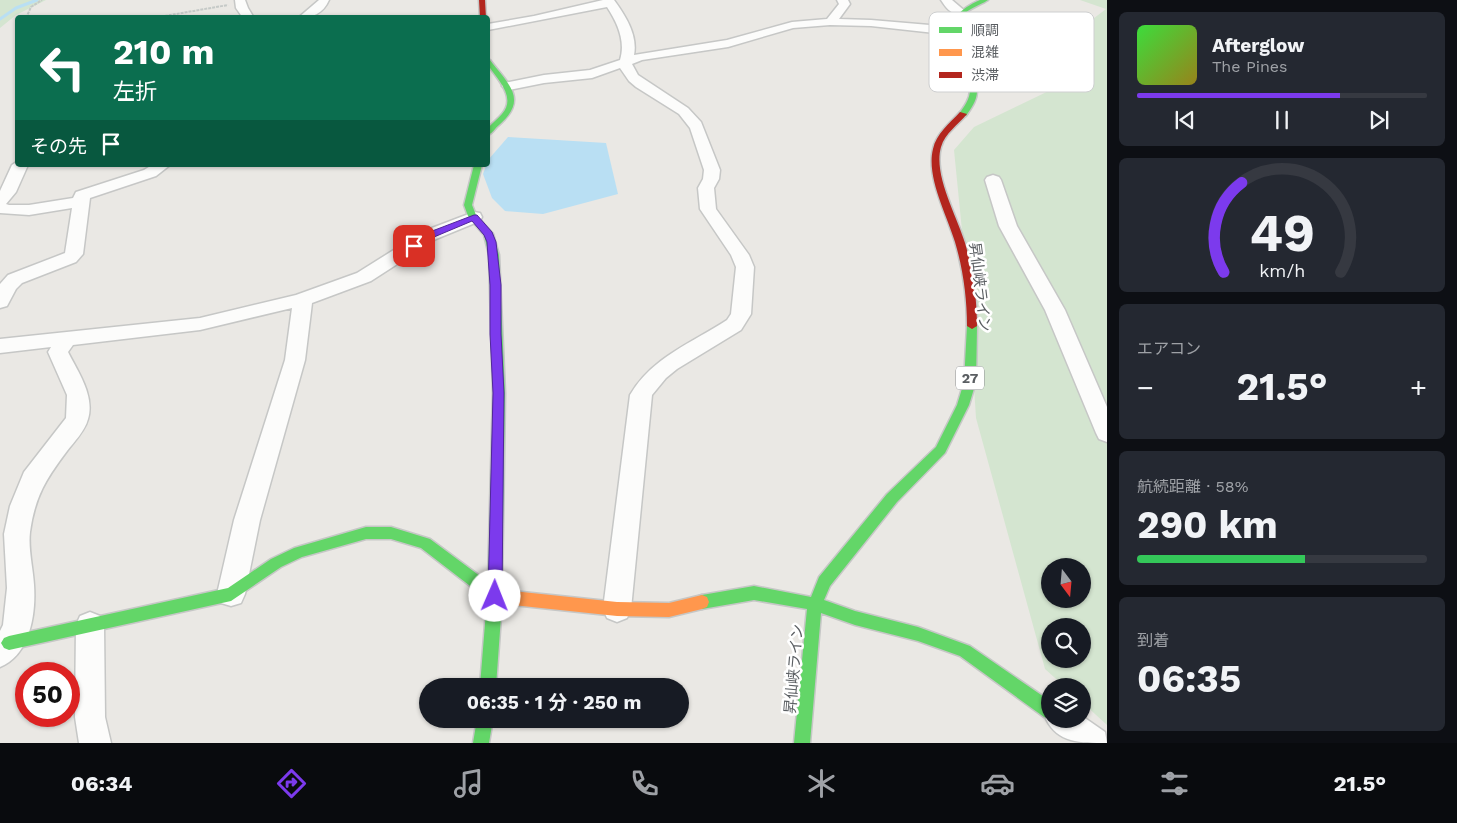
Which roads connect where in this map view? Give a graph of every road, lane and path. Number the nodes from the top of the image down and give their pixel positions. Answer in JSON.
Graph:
{"nodes":[{"id":1,"x":42,"y":0,"type":"edge"},
{"id":2,"x":324,"y":0,"type":"edge"},
{"id":3,"x":482,"y":0,"type":"edge"},
{"id":4,"x":842,"y":0,"type":"edge"},
{"id":5,"x":946,"y":0,"type":"edge"},
{"id":6,"x":985,"y":0,"type":"edge"},
{"id":7,"x":241,"y":2,"type":"edge"},
{"id":8,"x":609,"y":2,"type":"edge"},
{"id":9,"x":960,"y":12,"type":"joint"},
{"id":10,"x":27,"y":15,"type":"edge"},
{"id":11,"x":170,"y":15,"type":"edge"},
{"id":12,"x":248,"y":15,"type":"edge"},
{"id":13,"x":307,"y":15,"type":"edge"},
{"id":14,"x":483,"y":15,"type":"edge"},
{"id":15,"x":830,"y":22,"type":"junction"},
{"id":16,"x":490,"y":27,"type":"edge"},
{"id":17,"x":929,"y":29,"type":"edge"},
{"id":18,"x":625,"y":62,"type":"junction"},
{"id":19,"x":490,"y":63,"type":"edge"},
{"id":20,"x":509,"y":86,"type":"junction"},
{"id":21,"x":974,"y":92,"type":"edge"},
{"id":22,"x":490,"y":128,"type":"edge"},
{"id":23,"x":19,"y":167,"type":"edge"},
{"id":24,"x":159,"y":167,"type":"edge"},
{"id":25,"x":478,"y":167,"type":"edge"},
{"id":26,"x":993,"y":180,"type":"dead end"},
{"id":27,"x":0,"y":201,"type":"edge"},
{"id":28,"x":81,"y":201,"type":"junction"},
{"id":29,"x":0,"y":208,"type":"edge"},
{"id":30,"x":26,"y":210,"type":"junction"},
{"id":31,"x":0,"y":217,"type":"edge"},
{"id":32,"x":474,"y":217,"type":"junction"},
{"id":33,"x":303,"y":299,"type":"junction"},
{"id":34,"x":0,"y":302,"type":"edge"},
{"id":35,"x":67,"y":338,"type":"junction"},
{"id":36,"x":0,"y":346,"type":"edge"},
{"id":37,"x":1107,"y":434,"type":"edge"},
{"id":38,"x":231,"y":594,"type":"junction"},
{"id":39,"x":495,"y":596,"type":"junction"},
{"id":40,"x":815,"y":604,"type":"junction"},
{"id":41,"x":617,"y":609,"type":"junction"},
{"id":42,"x":90,"y":625,"type":"junction"},
{"id":43,"x":4,"y":648,"type":"edge"},
{"id":44,"x":489,"y":678,"type":"edge"},
{"id":45,"x":1041,"y":705,"type":"edge"},
{"id":46,"x":484,"y":728,"type":"edge"},
{"id":47,"x":1073,"y":728,"type":"edge"},
{"id":48,"x":95,"y":743,"type":"edge"},
{"id":49,"x":481,"y":743,"type":"edge"},
{"id":50,"x":802,"y":743,"type":"edge"},
{"id":51,"x":1094,"y":743,"type":"edge"}],
"edges":[{"from":1,"to":10,"type":"path"},
{"from":2,"to":13,"type":"street"},
{"from":3,"to":14,"type":"main road"},
{"from":4,"to":15,"type":"street"},
{"from":5,"to":9,"type":"street"},
{"from":6,"to":9,"type":"main road"},
{"from":7,"to":11,"type":"path"},
{"from":7,"to":12,"type":"street"},
{"from":8,"to":16,"type":"street"},
{"from":8,"to":18,"type":"street"},
{"from":15,"to":17,"type":"street"},
{"from":15,"to":18,"type":"street"},
{"from":18,"to":20,"type":"street"},
{"from":18,"to":41,"type":"street"},
{"from":19,"to":20,"type":"main road"},
{"from":20,"to":22,"type":"main road"},
{"from":21,"to":40,"type":"main road","name":"昇仙峡ライン","number":"27"},
{"from":23,"to":27,"type":"street"},
{"from":24,"to":28,"type":"street"},
{"from":25,"to":32,"type":"main road"},
{"from":26,"to":37,"type":"street"},
{"from":28,"to":30,"type":"street"},
{"from":28,"to":34,"type":"street"},
{"from":29,"to":30,"type":"street"},
{"from":30,"to":31,"type":"street"},
{"from":32,"to":33,"type":"street"},
{"from":32,"to":39,"type":"main road"},
{"from":33,"to":35,"type":"street"},
{"from":33,"to":38,"type":"street"},
{"from":35,"to":36,"type":"street"},
{"from":35,"to":43,"type":"street"},
{"from":38,"to":39,"type":"main road"},
{"from":38,"to":42,"type":"main road"},
{"from":39,"to":41,"type":"main road"},
{"from":39,"to":44,"type":"main road"},
{"from":40,"to":41,"type":"main road"},
{"from":40,"to":45,"type":"main road"},
{"from":40,"to":50,"type":"main road","name":"昇仙峡ライン","number":"27"},
{"from":42,"to":43,"type":"main road"},
{"from":42,"to":48,"type":"street"},
{"from":46,"to":49,"type":"main road"},
{"from":47,"to":51,"type":"street"}]}
